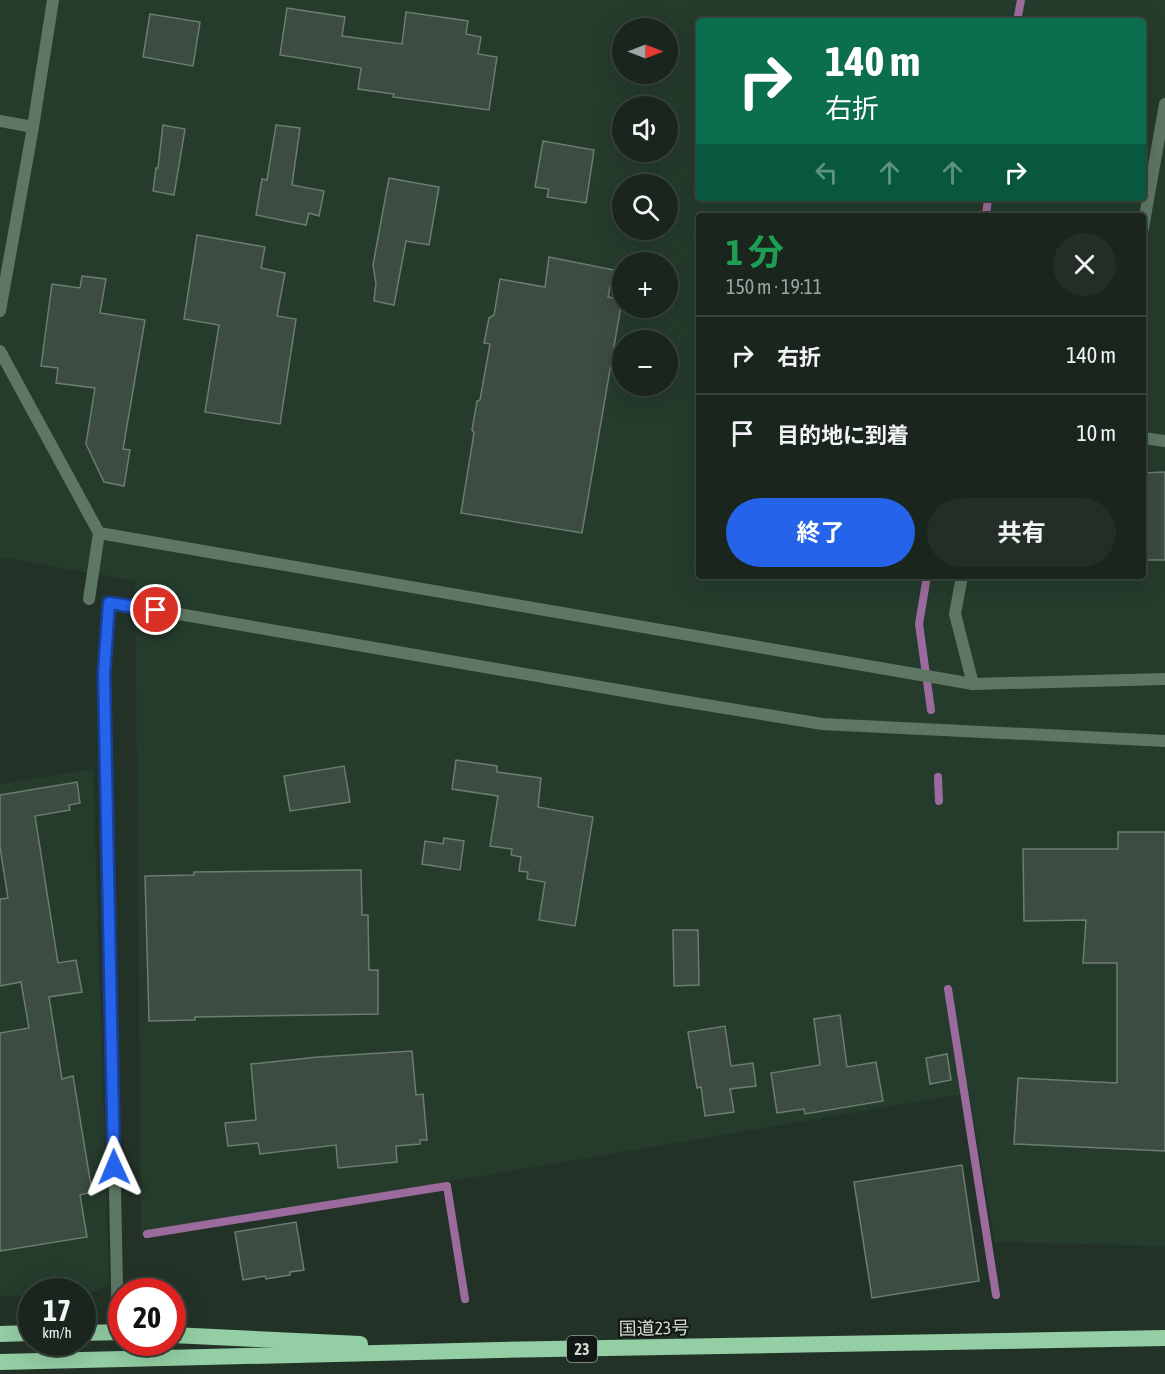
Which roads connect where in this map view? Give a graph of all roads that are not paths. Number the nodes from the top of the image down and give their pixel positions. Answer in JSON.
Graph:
{"nodes":[{"id":1,"x":53,"y":0,"type":"edge"},
{"id":2,"x":1165,"y":104,"type":"edge"},
{"id":3,"x":0,"y":121,"type":"edge"},
{"id":4,"x":33,"y":127,"type":"junction"},
{"id":5,"x":1146,"y":213,"type":"edge"},
{"id":6,"x":0,"y":311,"type":"edge"},
{"id":7,"x":0,"y":351,"type":"edge"},
{"id":8,"x":1146,"y":438,"type":"edge"},
{"id":9,"x":1165,"y":441,"type":"edge"},
{"id":10,"x":99,"y":533,"type":"junction"},
{"id":11,"x":961,"y":579,"type":"edge"},
{"id":12,"x":89,"y":599,"type":"dead end"},
{"id":13,"x":1165,"y":679,"type":"edge"},
{"id":14,"x":973,"y":684,"type":"junction"},
{"id":15,"x":1165,"y":741,"type":"edge"},
{"id":16,"x":119,"y":1278,"type":"edge"},
{"id":17,"x":18,"y":1333,"type":"edge"},
{"id":18,"x":0,"y":1334,"type":"edge"},
{"id":19,"x":186,"y":1336,"type":"edge"},
{"id":20,"x":1165,"y":1338,"type":"edge"},
{"id":21,"x":499,"y":1350,"type":"junction"},
{"id":22,"x":0,"y":1362,"type":"edge"}],
"edges":[{"from":1,"to":4,"type":"lane"},
{"from":2,"to":5,"type":"lane"},
{"from":3,"to":4,"type":"lane"},
{"from":4,"to":6,"type":"lane"},
{"from":7,"to":10,"type":"lane"},
{"from":8,"to":9,"type":"lane"},
{"from":10,"to":12,"type":"lane"},
{"from":10,"to":14,"type":"lane"},
{"from":11,"to":14,"type":"lane"},
{"from":13,"to":14,"type":"lane"},
{"from":15,"to":16,"type":"lane"},
{"from":17,"to":18,"type":"highway"},
{"from":19,"to":21,"type":"highway"},
{"from":20,"to":21,"type":"highway","name":"国道23号","number":"23"},
{"from":21,"to":22,"type":"highway","name":"国道23号","number":"23"}]}
